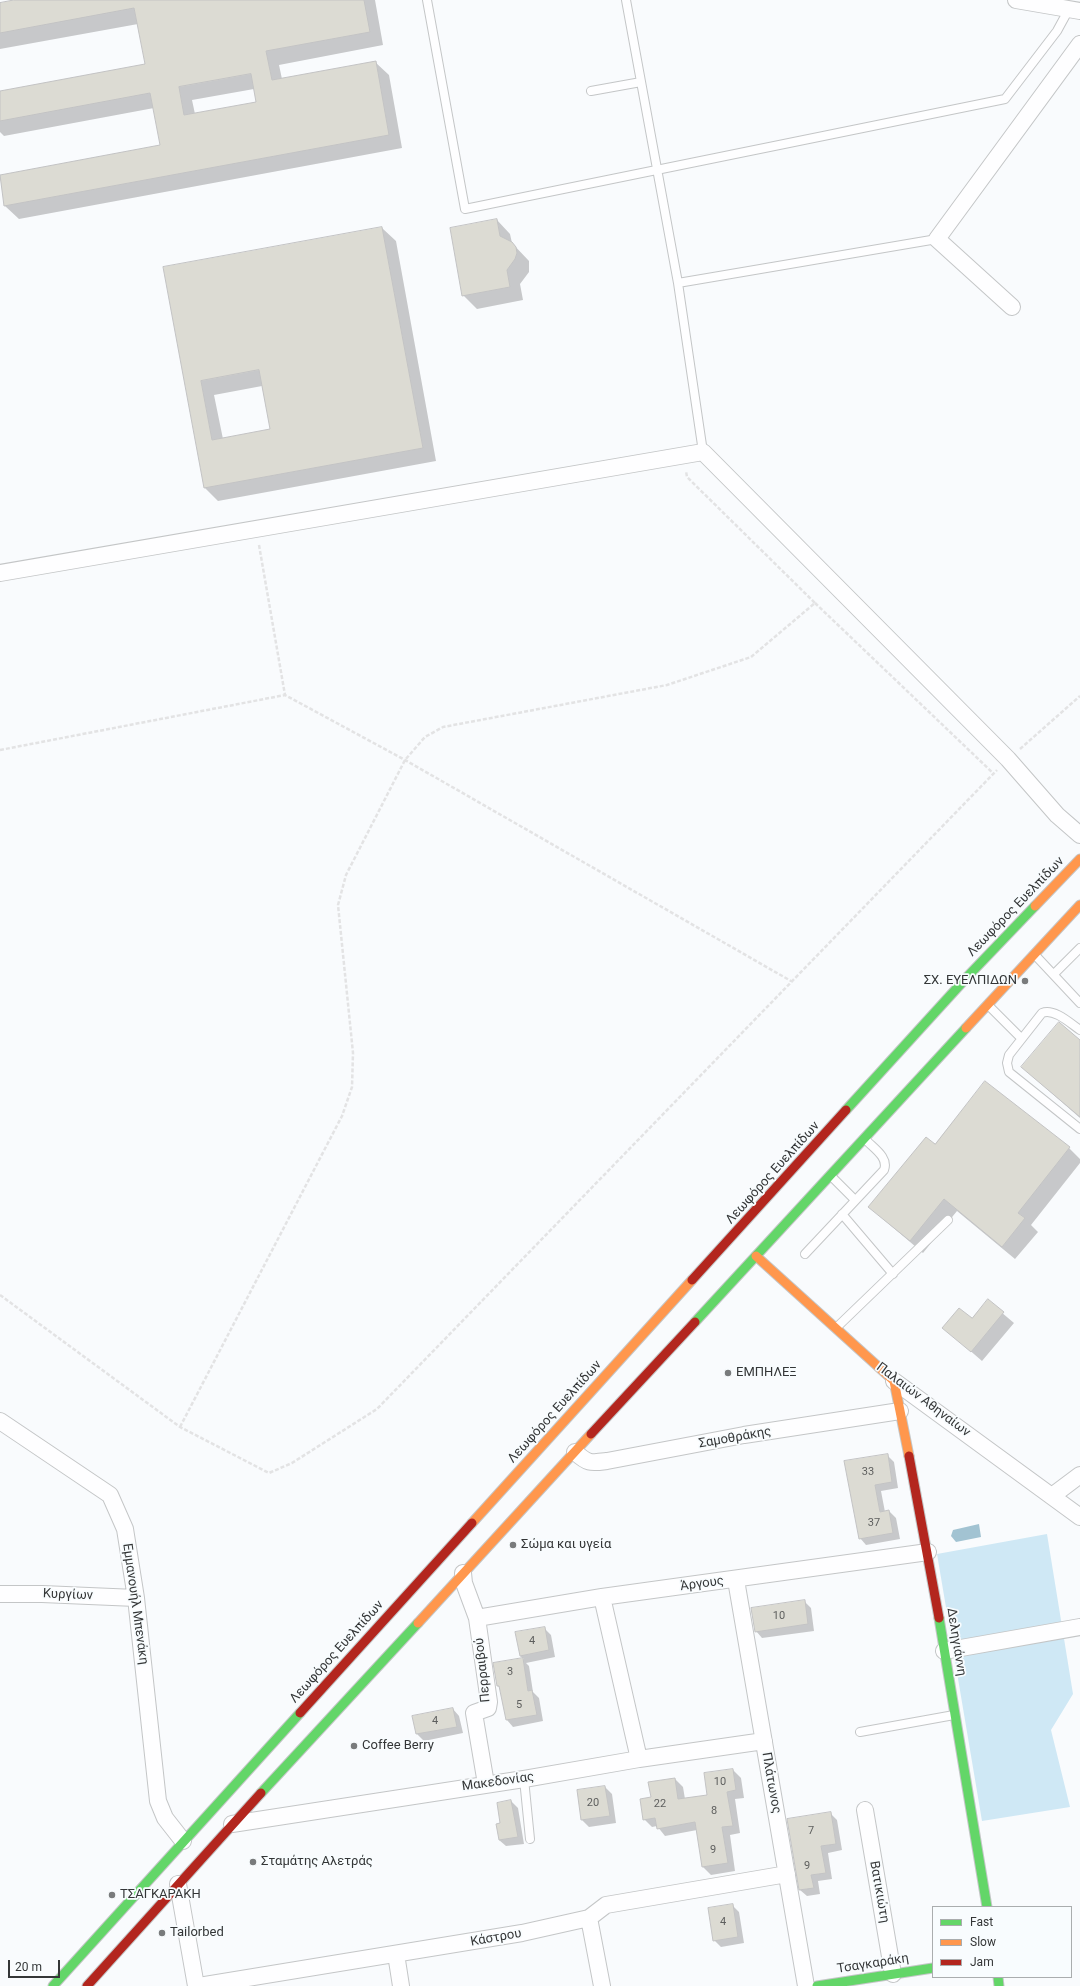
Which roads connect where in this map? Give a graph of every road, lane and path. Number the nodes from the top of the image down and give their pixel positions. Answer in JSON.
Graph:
{"nodes":[{"id":1,"x":427,"y":0,"type":"edge"},
{"id":2,"x":626,"y":0,"type":"edge"},
{"id":3,"x":1016,"y":0,"type":"edge"},
{"id":4,"x":1075,"y":10,"type":"edge"},
{"id":5,"x":1080,"y":44,"type":"edge"},
{"id":6,"x":641,"y":82,"type":"junction"},
{"id":7,"x":591,"y":91,"type":"dead end"},
{"id":8,"x":656,"y":171,"type":"junction"},
{"id":9,"x":937,"y":239,"type":"junction"},
{"id":10,"x":678,"y":283,"type":"junction"},
{"id":11,"x":1012,"y":307,"type":"dead end"},
{"id":12,"x":703,"y":452,"type":"junction"},
{"id":13,"x":683,"y":455,"type":"junction"},
{"id":14,"x":257,"y":529,"type":"junction"},
{"id":15,"x":0,"y":573,"type":"edge"},
{"id":16,"x":815,"y":603,"type":"junction"},
{"id":17,"x":285,"y":695,"type":"junction"},
{"id":18,"x":1080,"y":696,"type":"edge"},
{"id":19,"x":0,"y":750,"type":"edge"},
{"id":20,"x":1008,"y":759,"type":"junction"},
{"id":21,"x":405,"y":760,"type":"junction"},
{"id":22,"x":994,"y":774,"type":"junction"},
{"id":23,"x":1080,"y":835,"type":"edge"},
{"id":24,"x":1080,"y":859,"type":"edge"},
{"id":25,"x":1080,"y":905,"type":"edge"},
{"id":26,"x":1080,"y":948,"type":"edge"},
{"id":27,"x":1034,"y":954,"type":"junction"},
{"id":28,"x":1054,"y":974,"type":"junction"},
{"id":29,"x":791,"y":981,"type":"junction"},
{"id":30,"x":1080,"y":1003,"type":"edge"},
{"id":31,"x":988,"y":1004,"type":"junction"},
{"id":32,"x":1080,"y":1030,"type":"edge"},
{"id":33,"x":1021,"y":1038,"type":"junction"},
{"id":34,"x":1080,"y":1129,"type":"edge"},
{"id":35,"x":864,"y":1138,"type":"junction"},
{"id":36,"x":830,"y":1175,"type":"junction"},
{"id":37,"x":855,"y":1200,"type":"junction"},
{"id":38,"x":842,"y":1214,"type":"junction"},
{"id":39,"x":948,"y":1220,"type":"dead end"},
{"id":40,"x":805,"y":1254,"type":"dead end"},
{"id":41,"x":756,"y":1256,"type":"junction"},
{"id":42,"x":893,"y":1274,"type":"junction"},
{"id":43,"x":0,"y":1295,"type":"edge"},
{"id":44,"x":835,"y":1329,"type":"junction"},
{"id":45,"x":894,"y":1381,"type":"junction"},
{"id":46,"x":900,"y":1411,"type":"junction"},
{"id":47,"x":0,"y":1421,"type":"edge"},
{"id":48,"x":180,"y":1427,"type":"junction"},
{"id":49,"x":575,"y":1452,"type":"junction"},
{"id":50,"x":1080,"y":1475,"type":"edge"},
{"id":51,"x":1052,"y":1496,"type":"junction"},
{"id":52,"x":1080,"y":1517,"type":"edge"},
{"id":53,"x":928,"y":1552,"type":"junction"},
{"id":54,"x":463,"y":1574,"type":"junction"},
{"id":55,"x":736,"y":1580,"type":"junction"},
{"id":56,"x":0,"y":1594,"type":"edge"},
{"id":57,"x":602,"y":1597,"type":"junction"},
{"id":58,"x":136,"y":1598,"type":"junction"},
{"id":59,"x":477,"y":1618,"type":"junction"},
{"id":60,"x":1080,"y":1627,"type":"edge"},
{"id":61,"x":944,"y":1651,"type":"junction"},
{"id":62,"x":955,"y":1715,"type":"junction"},
{"id":63,"x":860,"y":1732,"type":"dead end"},
{"id":64,"x":764,"y":1741,"type":"junction"},
{"id":65,"x":639,"y":1759,"type":"junction"},
{"id":66,"x":524,"y":1779,"type":"junction"},
{"id":67,"x":486,"y":1784,"type":"junction"},
{"id":68,"x":866,"y":1810,"type":"dead end"},
{"id":69,"x":232,"y":1824,"type":"junction"},
{"id":70,"x":530,"y":1839,"type":"dead end"},
{"id":71,"x":183,"y":1841,"type":"junction"},
{"id":72,"x":787,"y":1874,"type":"junction"},
{"id":73,"x":178,"y":1884,"type":"junction"},
{"id":74,"x":987,"y":1906,"type":"edge"},
{"id":75,"x":589,"y":1918,"type":"junction"},
{"id":76,"x":396,"y":1954,"type":"junction"},
{"id":77,"x":932,"y":1968,"type":"edge"},
{"id":78,"x":893,"y":1974,"type":"junction"},
{"id":79,"x":53,"y":1986,"type":"edge"},
{"id":80,"x":87,"y":1986,"type":"edge"},
{"id":81,"x":196,"y":1986,"type":"edge"},
{"id":82,"x":199,"y":1986,"type":"edge"},
{"id":83,"x":401,"y":1986,"type":"edge"},
{"id":84,"x":602,"y":1986,"type":"edge"},
{"id":85,"x":806,"y":1986,"type":"edge"},
{"id":86,"x":817,"y":1986,"type":"edge"}],
"edges":[{"from":1,"to":8,"type":"lane"},
{"from":2,"to":6,"type":"lane"},
{"from":3,"to":4,"type":"street"},
{"from":4,"to":8,"type":"lane"},
{"from":5,"to":9,"type":"street"},
{"from":6,"to":7,"type":"lane"},
{"from":6,"to":8,"type":"lane"},
{"from":8,"to":10,"type":"lane"},
{"from":9,"to":10,"type":"lane"},
{"from":9,"to":11,"type":"street"},
{"from":10,"to":12,"type":"lane"},
{"from":12,"to":13,"type":"street"},
{"from":12,"to":20,"type":"street"},
{"from":13,"to":14,"type":"street"},
{"from":13,"to":16,"type":"path"},
{"from":14,"to":15,"type":"street"},
{"from":14,"to":17,"type":"path"},
{"from":16,"to":21,"type":"path"},
{"from":16,"to":22,"type":"path"},
{"from":17,"to":19,"type":"path"},
{"from":17,"to":21,"type":"path"},
{"from":18,"to":20,"type":"path"},
{"from":20,"to":22,"type":"path"},
{"from":20,"to":23,"type":"street"},
{"from":21,"to":29,"type":"path"},
{"from":21,"to":48,"type":"path"},
{"from":22,"to":29,"type":"path"},
{"from":24,"to":71,"type":"main road","name":"Λεωφόρος Ευελπίδων"},
{"from":25,"to":27,"type":"main road"},
{"from":26,"to":28,"type":"lane"},
{"from":27,"to":28,"type":"lane"},
{"from":27,"to":31,"type":"main road"},
{"from":28,"to":30,"type":"lane"},
{"from":29,"to":48,"type":"path"},
{"from":31,"to":33,"type":"lane"},
{"from":31,"to":35,"type":"main road"},
{"from":32,"to":33,"type":"lane"},
{"from":33,"to":34,"type":"lane"},
{"from":35,"to":36,"type":"main road"},
{"from":35,"to":37,"type":"lane"},
{"from":36,"to":37,"type":"lane"},
{"from":36,"to":41,"type":"main road"},
{"from":37,"to":38,"type":"lane"},
{"from":38,"to":40,"type":"lane"},
{"from":38,"to":42,"type":"lane"},
{"from":39,"to":42,"type":"lane"},
{"from":41,"to":44,"type":"main road","name":"Παλαιών Αθηναίων"},
{"from":41,"to":49,"type":"main road"},
{"from":42,"to":44,"type":"lane"},
{"from":43,"to":48,"type":"path"},
{"from":44,"to":45,"type":"main road","name":"Παλαιών Αθηναίων"},
{"from":45,"to":46,"type":"main road","name":"Δεληγιάννη"},
{"from":45,"to":51,"type":"street","name":"Παλαιών Αθηναίων"},
{"from":46,"to":49,"type":"street","name":"Σαμοθράκης"},
{"from":46,"to":53,"type":"main road","name":"Δεληγιάννη"},
{"from":47,"to":58,"type":"street","name":"Εμμανουήλ Μπενάκη"},
{"from":49,"to":54,"type":"main road"},
{"from":50,"to":51,"type":"street"},
{"from":51,"to":52,"type":"street","name":"Παλαιών Αθηναίων"},
{"from":53,"to":55,"type":"street","name":"Άργους"},
{"from":53,"to":61,"type":"main road","name":"Δεληγιάννη"},
{"from":54,"to":59,"type":"street","name":"Περραιβού"},
{"from":54,"to":69,"type":"main road"},
{"from":55,"to":57,"type":"street","name":"Άργους"},
{"from":55,"to":64,"type":"street","name":"Πλάτωνος"},
{"from":56,"to":58,"type":"street","name":"Κυργίων"},
{"from":57,"to":59,"type":"street","name":"Άργους"},
{"from":57,"to":65,"type":"street"},
{"from":58,"to":71,"type":"street","name":"Εμμανουήλ Μπενάκη"},
{"from":59,"to":67,"type":"street","name":"Περραιβού"},
{"from":60,"to":61,"type":"street"},
{"from":61,"to":62,"type":"main road","name":"Δεληγιάννη"},
{"from":62,"to":63,"type":"lane"},
{"from":62,"to":74,"type":"main road","name":"Δεληγιάννη"},
{"from":64,"to":65,"type":"street","name":"Μακεδονίας"},
{"from":64,"to":72,"type":"street","name":"Πλάτωνος"},
{"from":65,"to":66,"type":"street","name":"Μακεδονίας"},
{"from":66,"to":67,"type":"street","name":"Μακεδονίας"},
{"from":66,"to":70,"type":"lane"},
{"from":67,"to":69,"type":"street","name":"Μακεδονίας"},
{"from":68,"to":78,"type":"street","name":"Βατικιώτη"},
{"from":69,"to":73,"type":"main road"},
{"from":71,"to":79,"type":"main road","name":"Λεωφόρος Ευελπίδων"},
{"from":72,"to":75,"type":"street","name":"Κάστρου"},
{"from":72,"to":85,"type":"street","name":"Πλάτωνος"},
{"from":73,"to":80,"type":"main road"},
{"from":73,"to":81,"type":"street"},
{"from":75,"to":76,"type":"street","name":"Κάστρου"},
{"from":75,"to":84,"type":"street"},
{"from":76,"to":82,"type":"street","name":"Κάστρου"},
{"from":76,"to":83,"type":"street"},
{"from":77,"to":78,"type":"main road","name":"Τσαγκαράκη"},
{"from":78,"to":86,"type":"main road","name":"Τσαγκαράκη"}]}
